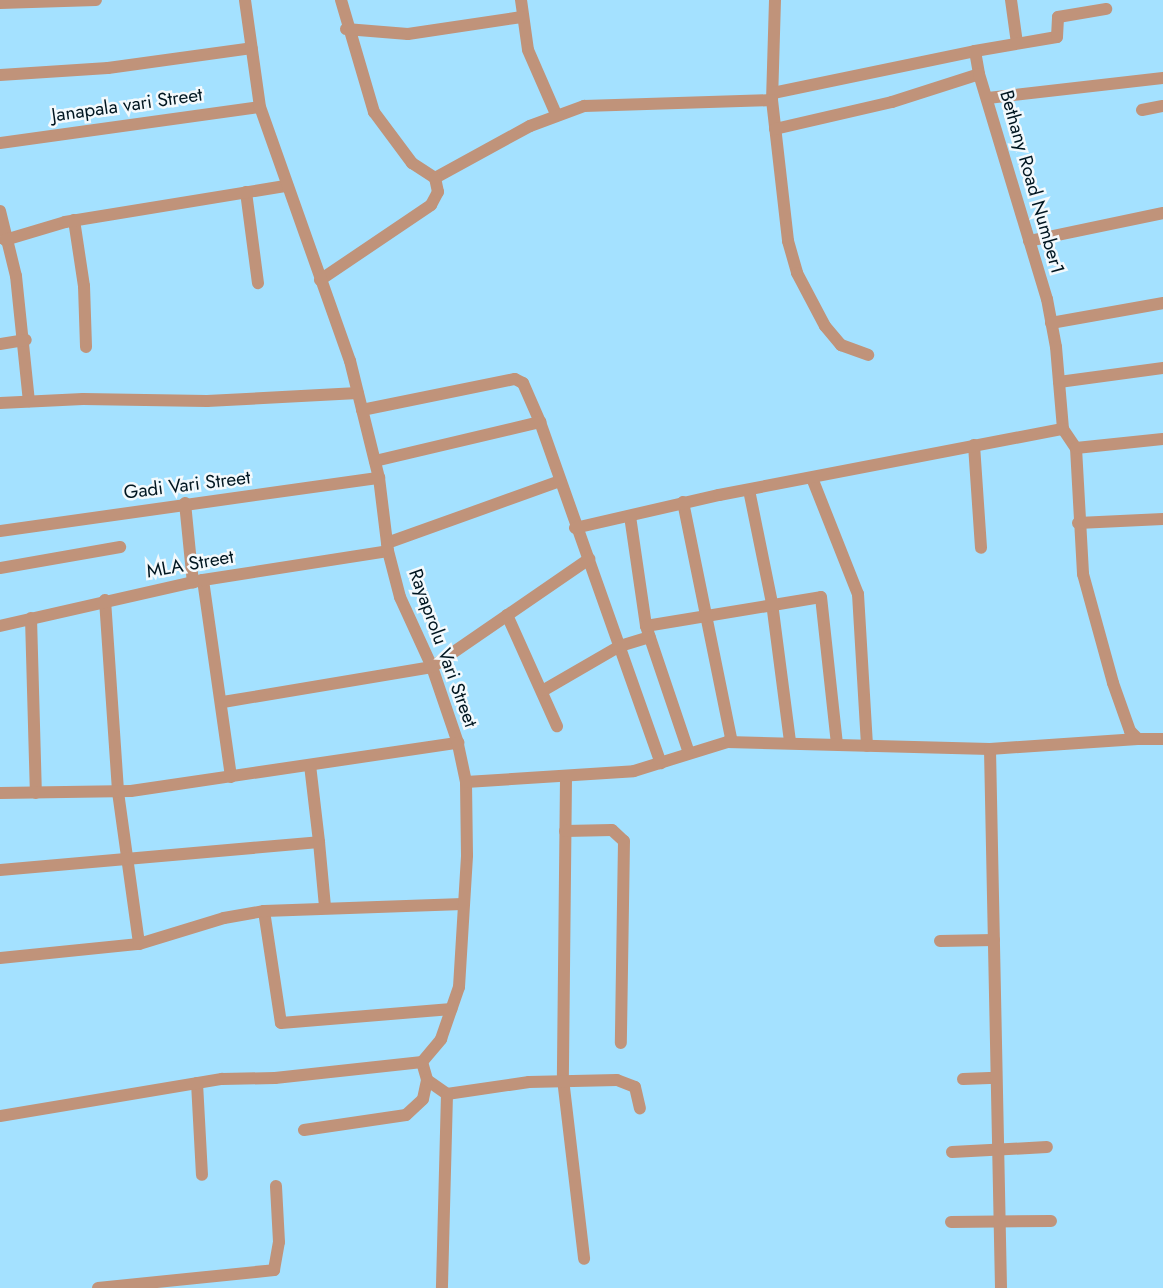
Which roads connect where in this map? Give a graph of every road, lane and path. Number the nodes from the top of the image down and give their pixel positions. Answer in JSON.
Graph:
{"nodes":[{"id":1,"x":96,"y":0,"type":"edge"},
{"id":2,"x":245,"y":0,"type":"edge"},
{"id":3,"x":341,"y":0,"type":"edge"},
{"id":4,"x":522,"y":0,"type":"edge"},
{"id":5,"x":775,"y":0,"type":"edge"},
{"id":6,"x":1011,"y":0,"type":"edge"},
{"id":7,"x":0,"y":3,"type":"edge"},
{"id":8,"x":1106,"y":9,"type":"dead end"},
{"id":9,"x":522,"y":17,"type":"junction"},
{"id":10,"x":346,"y":29,"type":"junction"},
{"id":11,"x":1017,"y":43,"type":"junction"},
{"id":12,"x":252,"y":48,"type":"junction"},
{"id":13,"x":975,"y":51,"type":"junction"},
{"id":14,"x":979,"y":74,"type":"junction"},
{"id":15,"x":0,"y":75,"type":"edge"},
{"id":16,"x":1163,"y":78,"type":"edge"},
{"id":17,"x":772,"y":96,"type":"junction"},
{"id":18,"x":988,"y":98,"type":"junction"},
{"id":19,"x":1163,"y":106,"type":"edge"},
{"id":20,"x":260,"y":107,"type":"junction"},
{"id":21,"x":1142,"y":110,"type":"dead end"},
{"id":22,"x":556,"y":114,"type":"junction"},
{"id":23,"x":775,"y":129,"type":"junction"},
{"id":24,"x":0,"y":143,"type":"edge"},
{"id":25,"x":435,"y":178,"type":"junction"},
{"id":26,"x":285,"y":186,"type":"junction"},
{"id":27,"x":246,"y":192,"type":"junction"},
{"id":28,"x":0,"y":211,"type":"edge"},
{"id":29,"x":1163,"y":213,"type":"edge"},
{"id":30,"x":74,"y":220,"type":"junction"},
{"id":31,"x":5,"y":240,"type":"junction"},
{"id":32,"x":1029,"y":241,"type":"junction"},
{"id":33,"x":320,"y":280,"type":"junction"},
{"id":34,"x":258,"y":283,"type":"dead end"},
{"id":35,"x":1163,"y":303,"type":"edge"},
{"id":36,"x":1051,"y":323,"type":"junction"},
{"id":37,"x":26,"y":340,"type":"junction"},
{"id":38,"x":0,"y":344,"type":"edge"},
{"id":39,"x":86,"y":347,"type":"dead end"},
{"id":40,"x":868,"y":355,"type":"dead end"},
{"id":41,"x":1163,"y":368,"type":"edge"},
{"id":42,"x":1059,"y":382,"type":"junction"},
{"id":43,"x":358,"y":393,"type":"junction"},
{"id":44,"x":29,"y":401,"type":"junction"},
{"id":45,"x":0,"y":404,"type":"edge"},
{"id":46,"x":362,"y":410,"type":"junction"},
{"id":47,"x":540,"y":422,"type":"junction"},
{"id":48,"x":1062,"y":429,"type":"junction"},
{"id":49,"x":1163,"y":439,"type":"edge"},
{"id":50,"x":974,"y":445,"type":"junction"},
{"id":51,"x":1076,"y":448,"type":"junction"},
{"id":52,"x":375,"y":461,"type":"junction"},
{"id":53,"x":379,"y":478,"type":"junction"},
{"id":54,"x":813,"y":478,"type":"junction"},
{"id":55,"x":560,"y":481,"type":"junction"},
{"id":56,"x":749,"y":490,"type":"junction"},
{"id":57,"x":683,"y":502,"type":"junction"},
{"id":58,"x":185,"y":503,"type":"junction"},
{"id":59,"x":630,"y":516,"type":"junction"},
{"id":60,"x":1163,"y":519,"type":"edge"},
{"id":61,"x":1078,"y":523,"type":"junction"},
{"id":62,"x":575,"y":528,"type":"junction"},
{"id":63,"x":0,"y":531,"type":"edge"},
{"id":64,"x":120,"y":547,"type":"dead end"},
{"id":65,"x":388,"y":547,"type":"junction"},
{"id":66,"x":981,"y":548,"type":"dead end"},
{"id":67,"x":589,"y":559,"type":"junction"},
{"id":68,"x":0,"y":568,"type":"edge"},
{"id":69,"x":198,"y":582,"type":"junction"},
{"id":70,"x":105,"y":600,"type":"junction"},
{"id":71,"x":772,"y":603,"type":"junction"},
{"id":72,"x":507,"y":615,"type":"junction"},
{"id":73,"x":707,"y":615,"type":"junction"},
{"id":74,"x":32,"y":618,"type":"junction"},
{"id":75,"x":0,"y":626,"type":"edge"},
{"id":76,"x":648,"y":631,"type":"junction"},
{"id":77,"x":620,"y":646,"type":"junction"},
{"id":78,"x":432,"y":667,"type":"junction"},
{"id":79,"x":544,"y":690,"type":"junction"},
{"id":80,"x":223,"y":702,"type":"junction"},
{"id":81,"x":557,"y":726,"type":"dead end"},
{"id":82,"x":1138,"y":739,"type":"junction"},
{"id":83,"x":1163,"y":739,"type":"edge"},
{"id":84,"x":732,"y":742,"type":"junction"},
{"id":85,"x":790,"y":742,"type":"junction"},
{"id":86,"x":458,"y":743,"type":"junction"},
{"id":87,"x":837,"y":744,"type":"junction"},
{"id":88,"x":867,"y":746,"type":"junction"},
{"id":89,"x":990,"y":749,"type":"junction"},
{"id":90,"x":688,"y":751,"type":"junction"},
{"id":91,"x":661,"y":763,"type":"junction"},
{"id":92,"x":310,"y":765,"type":"junction"},
{"id":93,"x":231,"y":776,"type":"junction"},
{"id":94,"x":566,"y":778,"type":"junction"},
{"id":95,"x":466,"y":782,"type":"junction"},
{"id":96,"x":118,"y":792,"type":"junction"},
{"id":97,"x":0,"y":793,"type":"edge"},
{"id":98,"x":36,"y":793,"type":"junction"},
{"id":99,"x":565,"y":831,"type":"junction"},
{"id":100,"x":319,"y":842,"type":"junction"},
{"id":101,"x":127,"y":861,"type":"junction"},
{"id":102,"x":0,"y":870,"type":"edge"},
{"id":103,"x":463,"y":904,"type":"junction"},
{"id":104,"x":325,"y":907,"type":"junction"},
{"id":105,"x":264,"y":911,"type":"junction"},
{"id":106,"x":994,"y":940,"type":"junction"},
{"id":107,"x":940,"y":941,"type":"dead end"},
{"id":108,"x":139,"y":944,"type":"junction"},
{"id":109,"x":0,"y":958,"type":"edge"},
{"id":110,"x":452,"y":1009,"type":"junction"},
{"id":111,"x":621,"y":1043,"type":"dead end"},
{"id":112,"x":422,"y":1062,"type":"junction"},
{"id":113,"x":996,"y":1078,"type":"junction"},
{"id":114,"x":563,"y":1079,"type":"junction"},
{"id":115,"x":963,"y":1079,"type":"dead end"},
{"id":116,"x":427,"y":1080,"type":"junction"},
{"id":117,"x":197,"y":1083,"type":"junction"},
{"id":118,"x":447,"y":1094,"type":"junction"},
{"id":119,"x":640,"y":1108,"type":"dead end"},
{"id":120,"x":0,"y":1116,"type":"edge"},
{"id":121,"x":304,"y":1130,"type":"dead end"},
{"id":122,"x":1047,"y":1147,"type":"dead end"},
{"id":123,"x":998,"y":1150,"type":"junction"},
{"id":124,"x":952,"y":1152,"type":"dead end"},
{"id":125,"x":202,"y":1175,"type":"dead end"},
{"id":126,"x":276,"y":1186,"type":"dead end"},
{"id":127,"x":999,"y":1219,"type":"junction"},
{"id":128,"x":1051,"y":1221,"type":"dead end"},
{"id":129,"x":951,"y":1222,"type":"dead end"},
{"id":130,"x":583,"y":1259,"type":"dead end"},
{"id":131,"x":98,"y":1288,"type":"edge"},
{"id":132,"x":442,"y":1288,"type":"edge"},
{"id":133,"x":1001,"y":1288,"type":"edge"}],
"edges":[{"from":1,"to":7,"type":"street"},
{"from":2,"to":12,"type":"street","name":"Rayaprolu Vari Street"},
{"from":3,"to":10,"type":"street"},
{"from":4,"to":9,"type":"street"},
{"from":5,"to":17,"type":"street"},
{"from":6,"to":11,"type":"street"},
{"from":8,"to":11,"type":"street"},
{"from":9,"to":10,"type":"street"},
{"from":9,"to":22,"type":"street"},
{"from":10,"to":25,"type":"street"},
{"from":11,"to":13,"type":"street"},
{"from":12,"to":15,"type":"street"},
{"from":12,"to":20,"type":"street","name":"Rayaprolu Vari Street"},
{"from":13,"to":14,"type":"street"},
{"from":13,"to":17,"type":"street"},
{"from":14,"to":18,"type":"street","name":"Bethany Road Number1"},
{"from":14,"to":23,"type":"street","name":"Bethany Road Number1"},
{"from":16,"to":18,"type":"street"},
{"from":17,"to":22,"type":"street"},
{"from":17,"to":23,"type":"street"},
{"from":18,"to":32,"type":"street","name":"Bethany Road Number1"},
{"from":19,"to":21,"type":"street"},
{"from":20,"to":24,"type":"street","name":"Janapala vari Street"},
{"from":20,"to":26,"type":"street","name":"Rayaprolu Vari Street"},
{"from":22,"to":25,"type":"street"},
{"from":23,"to":40,"type":"street"},
{"from":25,"to":33,"type":"street"},
{"from":26,"to":27,"type":"street"},
{"from":26,"to":33,"type":"street","name":"Rayaprolu Vari Street"},
{"from":27,"to":30,"type":"street"},
{"from":27,"to":34,"type":"street"},
{"from":28,"to":31,"type":"street"},
{"from":29,"to":32,"type":"street"},
{"from":30,"to":31,"type":"street"},
{"from":30,"to":39,"type":"street"},
{"from":31,"to":37,"type":"street"},
{"from":32,"to":36,"type":"street","name":"Bethany Road Number1"},
{"from":33,"to":43,"type":"street","name":"Rayaprolu Vari Street"},
{"from":35,"to":36,"type":"street"},
{"from":36,"to":42,"type":"street","name":"Bethany Road Number1"},
{"from":37,"to":38,"type":"street"},
{"from":37,"to":44,"type":"street"},
{"from":41,"to":42,"type":"street"},
{"from":42,"to":48,"type":"street","name":"Bethany Road Number1"},
{"from":43,"to":44,"type":"street"},
{"from":43,"to":46,"type":"street","name":"Rayaprolu Vari Street"},
{"from":44,"to":45,"type":"street"},
{"from":46,"to":47,"type":"street"},
{"from":46,"to":52,"type":"street","name":"Rayaprolu Vari Street"},
{"from":47,"to":52,"type":"street"},
{"from":47,"to":55,"type":"street"},
{"from":48,"to":50,"type":"street"},
{"from":48,"to":51,"type":"street"},
{"from":49,"to":51,"type":"street"},
{"from":50,"to":54,"type":"street"},
{"from":50,"to":66,"type":"street"},
{"from":51,"to":61,"type":"street"},
{"from":52,"to":53,"type":"street","name":"Rayaprolu Vari Street"},
{"from":53,"to":58,"type":"street","name":"Gadi Vari Street"},
{"from":53,"to":65,"type":"street","name":"Rayaprolu Vari Street"},
{"from":54,"to":56,"type":"street"},
{"from":54,"to":88,"type":"street"},
{"from":55,"to":62,"type":"street"},
{"from":55,"to":65,"type":"street","name":"MLA Street"},
{"from":56,"to":57,"type":"street"},
{"from":56,"to":71,"type":"street"},
{"from":57,"to":59,"type":"street"},
{"from":57,"to":73,"type":"street"},
{"from":58,"to":63,"type":"street","name":"Gadi Vari Street"},
{"from":58,"to":69,"type":"street"},
{"from":59,"to":62,"type":"street"},
{"from":59,"to":76,"type":"street"},
{"from":60,"to":61,"type":"street"},
{"from":61,"to":82,"type":"street"},
{"from":62,"to":67,"type":"street"},
{"from":64,"to":68,"type":"street"},
{"from":65,"to":69,"type":"street","name":"MLA Street"},
{"from":65,"to":78,"type":"street","name":"Rayaprolu Vari Street"},
{"from":67,"to":72,"type":"street"},
{"from":67,"to":77,"type":"street"},
{"from":69,"to":70,"type":"street","name":"MLA Street"},
{"from":69,"to":80,"type":"street"},
{"from":70,"to":74,"type":"street","name":"MLA Street"},
{"from":70,"to":96,"type":"street"},
{"from":71,"to":73,"type":"street"},
{"from":71,"to":85,"type":"street"},
{"from":71,"to":87,"type":"street"},
{"from":72,"to":78,"type":"street"},
{"from":72,"to":79,"type":"street"},
{"from":73,"to":76,"type":"street"},
{"from":73,"to":84,"type":"street"},
{"from":74,"to":75,"type":"street","name":"MLA Street"},
{"from":74,"to":98,"type":"street"},
{"from":76,"to":77,"type":"street"},
{"from":76,"to":90,"type":"street"},
{"from":77,"to":79,"type":"street"},
{"from":77,"to":91,"type":"street"},
{"from":78,"to":80,"type":"street"},
{"from":78,"to":86,"type":"street","name":"Rayaprolu Vari Street"},
{"from":79,"to":81,"type":"street"},
{"from":80,"to":93,"type":"street"},
{"from":82,"to":83,"type":"street"},
{"from":82,"to":89,"type":"street"},
{"from":84,"to":85,"type":"street"},
{"from":84,"to":90,"type":"street"},
{"from":85,"to":87,"type":"street"},
{"from":86,"to":92,"type":"street","name":"Rayaprolu Vari Street"},
{"from":86,"to":95,"type":"street"},
{"from":87,"to":88,"type":"street"},
{"from":88,"to":89,"type":"street"},
{"from":89,"to":106,"type":"street"},
{"from":90,"to":91,"type":"street"},
{"from":91,"to":94,"type":"street"},
{"from":92,"to":93,"type":"street","name":"Rayaprolu Vari Street"},
{"from":92,"to":100,"type":"street"},
{"from":93,"to":96,"type":"street","name":"Rayaprolu Vari Street"},
{"from":94,"to":95,"type":"street"},
{"from":94,"to":99,"type":"street"},
{"from":95,"to":103,"type":"street"},
{"from":96,"to":98,"type":"street","name":"Rayaprolu Vari Street"},
{"from":96,"to":101,"type":"street"},
{"from":97,"to":98,"type":"street","name":"Rayaprolu Vari Street"},
{"from":99,"to":111,"type":"street"},
{"from":99,"to":114,"type":"street"},
{"from":100,"to":101,"type":"street"},
{"from":100,"to":104,"type":"street"},
{"from":101,"to":102,"type":"street"},
{"from":101,"to":108,"type":"street"},
{"from":103,"to":104,"type":"street"},
{"from":103,"to":110,"type":"street"},
{"from":104,"to":105,"type":"street"},
{"from":105,"to":108,"type":"street"},
{"from":105,"to":110,"type":"street"},
{"from":106,"to":107,"type":"street"},
{"from":106,"to":113,"type":"street"},
{"from":108,"to":109,"type":"street"},
{"from":110,"to":112,"type":"street"},
{"from":112,"to":116,"type":"street"},
{"from":112,"to":117,"type":"street"},
{"from":113,"to":115,"type":"street"},
{"from":113,"to":123,"type":"street"},
{"from":114,"to":118,"type":"street"},
{"from":114,"to":119,"type":"street"},
{"from":114,"to":130,"type":"street"},
{"from":116,"to":118,"type":"street"},
{"from":116,"to":121,"type":"street"},
{"from":117,"to":120,"type":"street"},
{"from":117,"to":125,"type":"street"},
{"from":118,"to":132,"type":"street"},
{"from":122,"to":123,"type":"street"},
{"from":123,"to":124,"type":"street"},
{"from":123,"to":127,"type":"street"},
{"from":126,"to":131,"type":"street"},
{"from":127,"to":128,"type":"street"},
{"from":127,"to":129,"type":"street"},
{"from":127,"to":133,"type":"street"}]}
